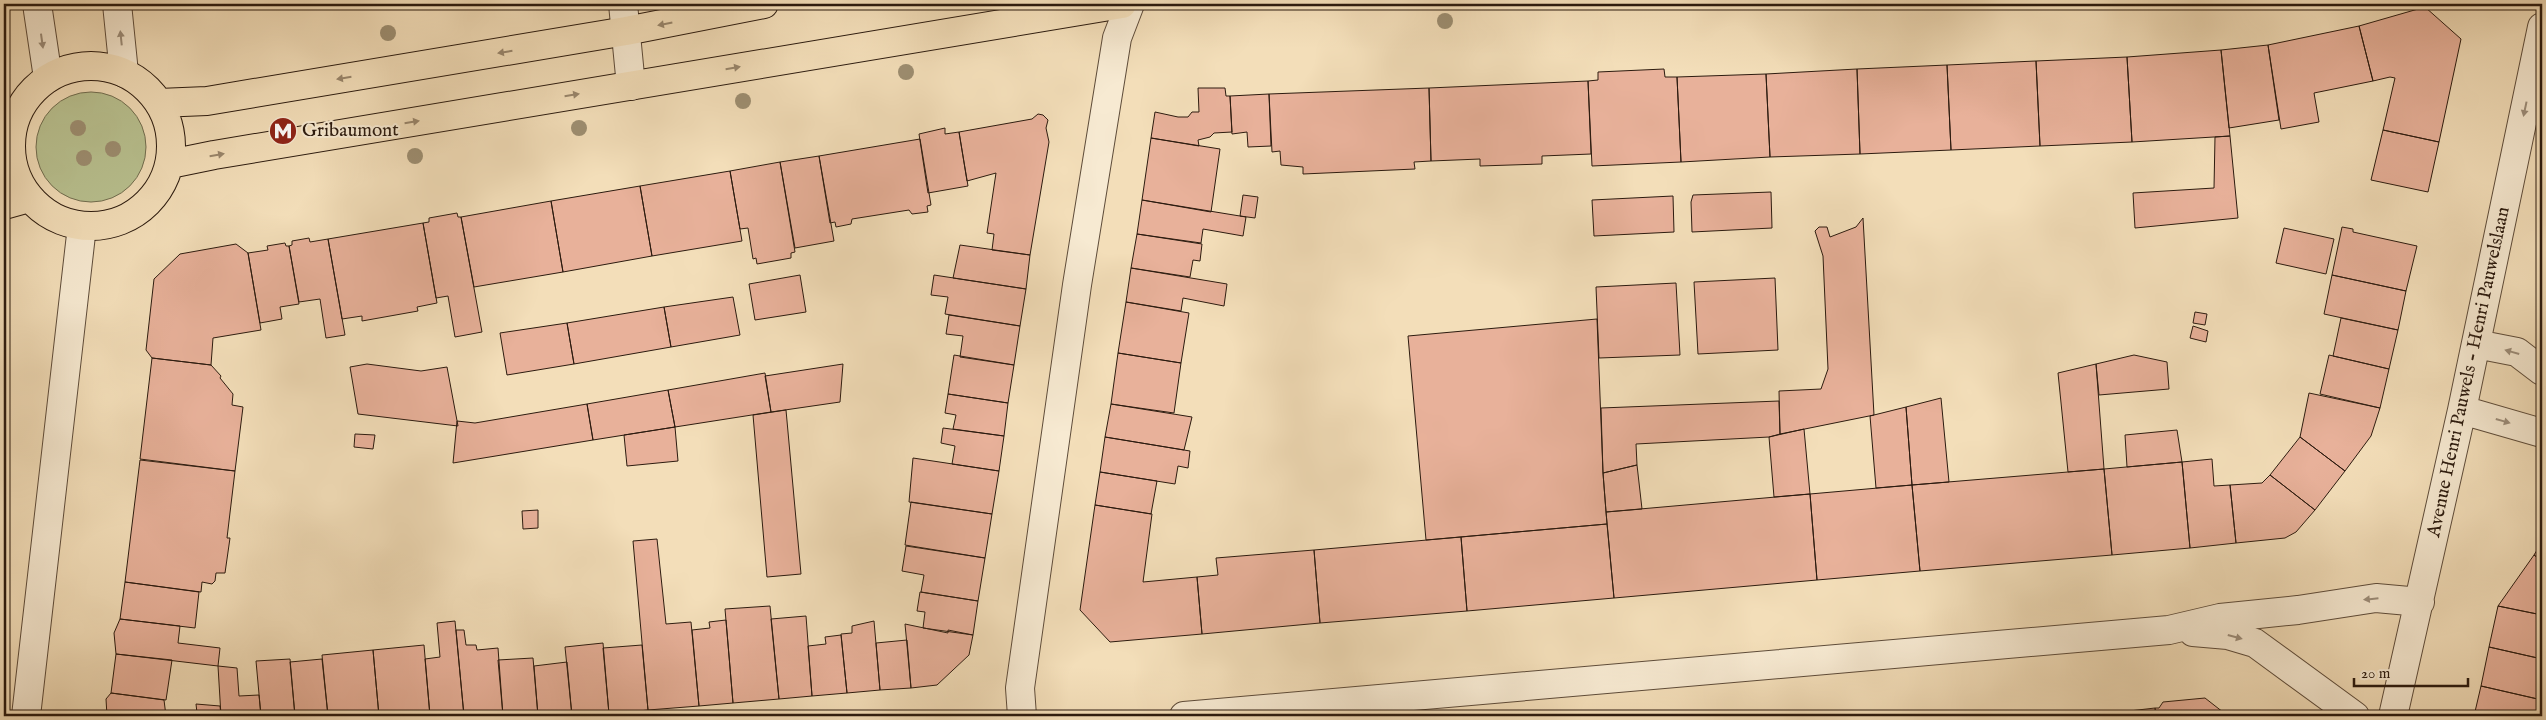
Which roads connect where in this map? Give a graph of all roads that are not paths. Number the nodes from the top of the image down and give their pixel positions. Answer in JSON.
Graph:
{"nodes":[{"id":1,"x":37,"y":4,"type":"edge"},
{"id":2,"x":117,"y":4,"type":"edge"},
{"id":3,"x":623,"y":4,"type":"edge"},
{"id":4,"x":764,"y":4,"type":"edge"},
{"id":5,"x":1122,"y":4,"type":"edge"},
{"id":6,"x":1130,"y":4,"type":"edge"},
{"id":7,"x":2542,"y":27,"type":"edge"},
{"id":8,"x":626,"y":31,"type":"junction"},
{"id":9,"x":124,"y":73,"type":"junction"},
{"id":10,"x":48,"y":78,"type":"junction"},
{"id":11,"x":631,"y":86,"type":"junction"},
{"id":12,"x":159,"y":103,"type":"junction"},
{"id":13,"x":8,"y":127,"type":"edge"},
{"id":14,"x":170,"y":164,"type":"junction"},
{"id":15,"x":17,"y":202,"type":"edge"},
{"id":16,"x":82,"y":226,"type":"junction"},
{"id":17,"x":2476,"y":344,"type":"junction"},
{"id":18,"x":2542,"y":371,"type":"edge"},
{"id":19,"x":2462,"y":410,"type":"junction"},
{"id":20,"x":2542,"y":433,"type":"edge"},
{"id":21,"x":2420,"y":602,"type":"junction"},
{"id":22,"x":2169,"y":630,"type":"junction"},
{"id":23,"x":26,"y":716,"type":"edge"},
{"id":24,"x":1022,"y":716,"type":"edge"},
{"id":25,"x":1184,"y":716,"type":"edge"},
{"id":26,"x":2355,"y":716,"type":"edge"},
{"id":27,"x":2393,"y":716,"type":"edge"}],
"edges":[{"from":1,"to":10,"type":"street","one_way":true},
{"from":9,"to":2,"type":"street","one_way":true},
{"from":3,"to":8,"type":"street"},
{"from":4,"to":8,"type":"main road","one_way":true},
{"from":11,"to":5,"type":"main road","one_way":true},
{"from":6,"to":24,"type":"street"},
{"from":7,"to":17,"type":"street","name":"Avenue Henri Pauwels - Henri Pauwelslaan","one_way":true},
{"from":8,"to":11,"type":"street"},
{"from":8,"to":12,"type":"main road","one_way":true},
{"from":9,"to":10,"type":"main road"},
{"from":9,"to":12,"type":"main road"},
{"from":10,"to":13,"type":"main road"},
{"from":14,"to":11,"type":"main road","one_way":true},
{"from":12,"to":14,"type":"main road"},
{"from":13,"to":15,"type":"main road"},
{"from":14,"to":16,"type":"main road"},
{"from":15,"to":16,"type":"main road"},
{"from":16,"to":23,"type":"street"},
{"from":18,"to":17,"type":"street","one_way":true},
{"from":17,"to":19,"type":"street","name":"Avenue Henri Pauwels - Henri Pauwelslaan"},
{"from":19,"to":20,"type":"street","one_way":true},
{"from":19,"to":21,"type":"street","name":"Avenue Henri Pauwels - Henri Pauwelslaan"},
{"from":21,"to":22,"type":"street","one_way":true},
{"from":21,"to":27,"type":"street","name":"Avenue Henri Pauwels - Henri Pauwelslaan"},
{"from":22,"to":25,"type":"street"},
{"from":22,"to":26,"type":"street","one_way":true}]}
